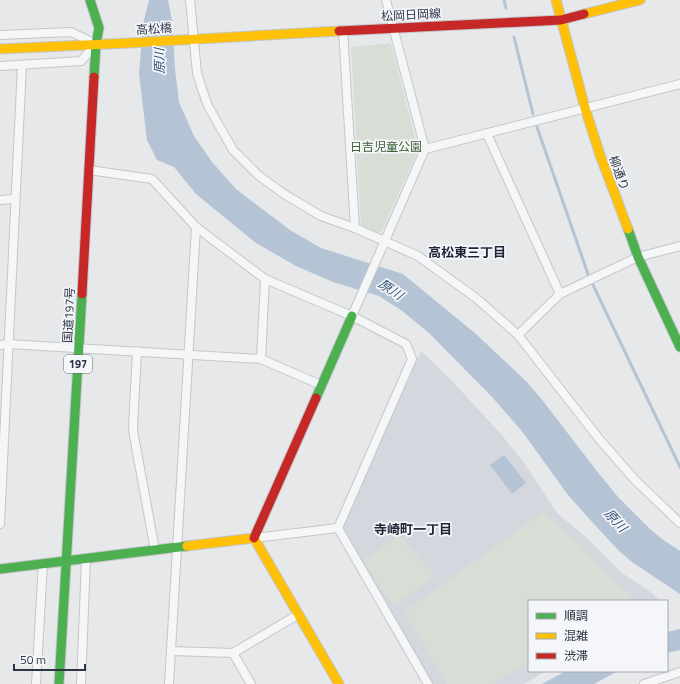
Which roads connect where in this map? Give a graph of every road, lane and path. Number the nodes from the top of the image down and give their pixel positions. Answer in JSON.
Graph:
{"nodes":[{"id":1,"x":90,"y":0,"type":"edge"},
{"id":2,"x":190,"y":0,"type":"edge"},
{"id":3,"x":386,"y":0,"type":"edge"},
{"id":4,"x":556,"y":0,"type":"edge"},
{"id":5,"x":640,"y":0,"type":"edge"},
{"id":6,"x":562,"y":20,"type":"junction"},
{"id":7,"x":89,"y":28,"type":"dead end"},
{"id":8,"x":393,"y":28,"type":"junction"},
{"id":9,"x":343,"y":30,"type":"junction"},
{"id":10,"x":0,"y":35,"type":"edge"},
{"id":11,"x":195,"y":38,"type":"junction"},
{"id":12,"x":181,"y":40,"type":"joint"},
{"id":13,"x":96,"y":44,"type":"junction"},
{"id":14,"x":0,"y":49,"type":"edge"},
{"id":15,"x":22,"y":65,"type":"junction"},
{"id":16,"x":0,"y":66,"type":"edge"},
{"id":17,"x":680,"y":84,"type":"edge"},
{"id":18,"x":585,"y":108,"type":"junction"},
{"id":19,"x":487,"y":134,"type":"junction"},
{"id":20,"x":425,"y":150,"type":"junction"},
{"id":21,"x":89,"y":170,"type":"junction"},
{"id":22,"x":15,"y":199,"type":"junction"},
{"id":23,"x":0,"y":200,"type":"edge"},
{"id":24,"x":196,"y":227,"type":"junction"},
{"id":25,"x":355,"y":228,"type":"junction"},
{"id":26,"x":384,"y":241,"type":"junction"},
{"id":27,"x":680,"y":246,"type":"edge"},
{"id":28,"x":638,"y":257,"type":"junction"},
{"id":29,"x":266,"y":279,"type":"junction"},
{"id":30,"x":560,"y":294,"type":"junction"},
{"id":31,"x":352,"y":316,"type":"junction"},
{"id":32,"x":518,"y":335,"type":"junction"},
{"id":33,"x":4,"y":344,"type":"edge"},
{"id":34,"x":680,"y":347,"type":"edge"},
{"id":35,"x":79,"y":348,"type":"junction"},
{"id":36,"x":137,"y":351,"type":"junction"},
{"id":37,"x":189,"y":354,"type":"junction"},
{"id":38,"x":261,"y":359,"type":"junction"},
{"id":39,"x":321,"y":385,"type":"junction"},
{"id":40,"x":680,"y":523,"type":"edge"},
{"id":41,"x":0,"y":524,"type":"edge"},
{"id":42,"x":338,"y":528,"type":"junction"},
{"id":43,"x":254,"y":538,"type":"junction"},
{"id":44,"x":177,"y":547,"type":"junction"},
{"id":45,"x":155,"y":550,"type":"junction"},
{"id":46,"x":86,"y":559,"type":"junction"},
{"id":47,"x":67,"y":561,"type":"junction"},
{"id":48,"x":43,"y":564,"type":"junction"},
{"id":49,"x":0,"y":569,"type":"edge"},
{"id":50,"x":299,"y":614,"type":"junction"},
{"id":51,"x":171,"y":651,"type":"junction"},
{"id":52,"x":232,"y":653,"type":"junction"},
{"id":53,"x":680,"y":672,"type":"edge"},
{"id":54,"x":662,"y":681,"type":"edge"},
{"id":55,"x":36,"y":684,"type":"edge"},
{"id":56,"x":59,"y":684,"type":"edge"},
{"id":57,"x":81,"y":684,"type":"edge"},
{"id":58,"x":169,"y":684,"type":"edge"},
{"id":59,"x":251,"y":684,"type":"edge"},
{"id":60,"x":339,"y":684,"type":"edge"},
{"id":61,"x":428,"y":684,"type":"edge"},
{"id":62,"x":644,"y":684,"type":"edge"}],
"edges":[{"from":1,"to":13,"type":"main road","name":"国道197号","number":"197"},
{"from":2,"to":11,"type":"street"},
{"from":3,"to":8,"type":"street"},
{"from":4,"to":6,"type":"main road","name":"柳通り"},
{"from":5,"to":6,"type":"main road","name":"松岡日岡線"},
{"from":6,"to":8,"type":"main road","name":"松岡日岡線"},
{"from":6,"to":18,"type":"main road","name":"柳通り"},
{"from":7,"to":13,"type":"main road","name":"国道197号","number":"197"},
{"from":8,"to":9,"type":"main road","name":"松岡日岡線"},
{"from":8,"to":20,"type":"street"},
{"from":9,"to":11,"type":"main road","name":"松岡日岡線"},
{"from":9,"to":25,"type":"street"},
{"from":10,"to":13,"type":"street"},
{"from":11,"to":12,"type":"main road","name":"松岡日岡線"},
{"from":11,"to":25,"type":"street"},
{"from":12,"to":13,"type":"main road","name":"高松橋"},
{"from":13,"to":14,"type":"main road"},
{"from":13,"to":15,"type":"street"},
{"from":13,"to":21,"type":"main road","name":"国道197号","number":"197"},
{"from":15,"to":16,"type":"street"},
{"from":15,"to":22,"type":"street"},
{"from":17,"to":18,"type":"street"},
{"from":18,"to":19,"type":"street"},
{"from":18,"to":28,"type":"main road","name":"柳通り"},
{"from":19,"to":20,"type":"street"},
{"from":19,"to":30,"type":"street"},
{"from":20,"to":26,"type":"street"},
{"from":21,"to":24,"type":"street"},
{"from":21,"to":35,"type":"main road","name":"国道197号","number":"197"},
{"from":22,"to":23,"type":"street"},
{"from":22,"to":33,"type":"street"},
{"from":24,"to":29,"type":"street"},
{"from":24,"to":37,"type":"street"},
{"from":25,"to":26,"type":"street"},
{"from":26,"to":31,"type":"street"},
{"from":26,"to":32,"type":"street"},
{"from":27,"to":28,"type":"street"},
{"from":28,"to":30,"type":"street"},
{"from":28,"to":34,"type":"main road","name":"柳通り"},
{"from":29,"to":31,"type":"street"},
{"from":29,"to":38,"type":"street"},
{"from":30,"to":32,"type":"street"},
{"from":31,"to":39,"type":"main road"},
{"from":31,"to":42,"type":"street"},
{"from":32,"to":40,"type":"street"},
{"from":33,"to":35,"type":"street"},
{"from":33,"to":41,"type":"street"},
{"from":35,"to":36,"type":"street"},
{"from":35,"to":47,"type":"main road","name":"国道197号","number":"197"},
{"from":36,"to":37,"type":"street"},
{"from":36,"to":45,"type":"street"},
{"from":37,"to":38,"type":"street"},
{"from":37,"to":44,"type":"street"},
{"from":38,"to":39,"type":"street"},
{"from":39,"to":43,"type":"main road"},
{"from":42,"to":43,"type":"street"},
{"from":42,"to":61,"type":"street"},
{"from":43,"to":44,"type":"main road"},
{"from":43,"to":50,"type":"main road"},
{"from":44,"to":45,"type":"main road"},
{"from":44,"to":51,"type":"street"},
{"from":45,"to":46,"type":"main road"},
{"from":46,"to":47,"type":"main road"},
{"from":46,"to":57,"type":"street"},
{"from":47,"to":48,"type":"main road"},
{"from":47,"to":56,"type":"main road","name":"国道197号","number":"197"},
{"from":48,"to":49,"type":"main road"},
{"from":48,"to":55,"type":"street"},
{"from":50,"to":52,"type":"street"},
{"from":50,"to":60,"type":"main road"},
{"from":51,"to":52,"type":"street"},
{"from":51,"to":58,"type":"street"},
{"from":52,"to":59,"type":"street"},
{"from":53,"to":54,"type":"street"},
{"from":54,"to":62,"type":"street"}]}
